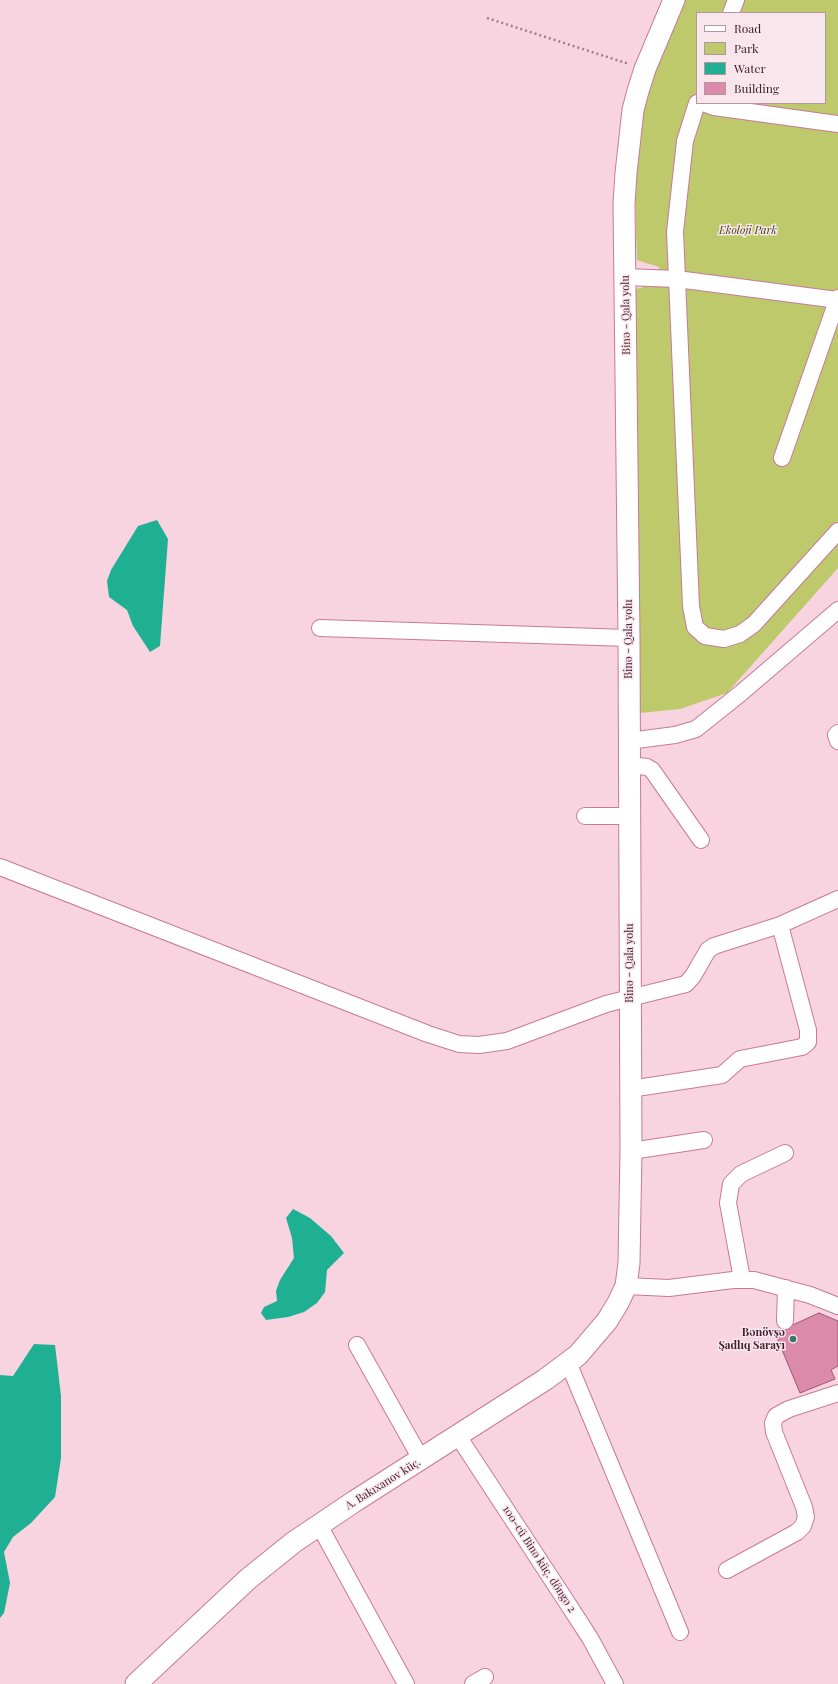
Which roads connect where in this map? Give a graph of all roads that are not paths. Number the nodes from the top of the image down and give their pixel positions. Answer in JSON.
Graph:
{"nodes":[{"id":1,"x":674,"y":0,"type":"edge"},
{"id":2,"x":736,"y":0,"type":"edge"},
{"id":3,"x":731,"y":12,"type":"edge"},
{"id":4,"x":697,"y":104,"type":"edge"},
{"id":5,"x":706,"y":104,"type":"edge"},
{"id":6,"x":838,"y":124,"type":"edge"},
{"id":7,"x":625,"y":277,"type":"junction"},
{"id":8,"x":677,"y":279,"type":"junction"},
{"id":9,"x":838,"y":299,"type":"edge"},
{"id":10,"x":782,"y":458,"type":"dead end"},
{"id":11,"x":838,"y":531,"type":"edge"},
{"id":12,"x":838,"y":610,"type":"edge"},
{"id":13,"x":320,"y":628,"type":"dead end"},
{"id":14,"x":629,"y":638,"type":"junction"},
{"id":15,"x":838,"y":733,"type":"edge"},
{"id":16,"x":629,"y":741,"type":"junction"},
{"id":17,"x":838,"y":741,"type":"edge"},
{"id":18,"x":629,"y":765,"type":"junction"},
{"id":19,"x":585,"y":816,"type":"dead end"},
{"id":20,"x":629,"y":816,"type":"junction"},
{"id":21,"x":701,"y":840,"type":"dead end"},
{"id":22,"x":0,"y":867,"type":"edge"},
{"id":23,"x":838,"y":899,"type":"edge"},
{"id":24,"x":780,"y":925,"type":"junction"},
{"id":25,"x":630,"y":998,"type":"junction"},
{"id":26,"x":630,"y":1089,"type":"junction"},
{"id":27,"x":704,"y":1140,"type":"dead end"},
{"id":28,"x":631,"y":1151,"type":"junction"},
{"id":29,"x":785,"y":1153,"type":"dead end"},
{"id":30,"x":742,"y":1279,"type":"junction"},
{"id":31,"x":626,"y":1286,"type":"junction"},
{"id":32,"x":786,"y":1288,"type":"junction"},
{"id":33,"x":838,"y":1306,"type":"edge"},
{"id":34,"x":785,"y":1321,"type":"dead end"},
{"id":35,"x":358,"y":1344,"type":"dead end"},
{"id":36,"x":568,"y":1362,"type":"junction"},
{"id":37,"x":838,"y":1393,"type":"edge"},
{"id":38,"x":458,"y":1436,"type":"junction"},
{"id":39,"x":421,"y":1459,"type":"junction"},
{"id":40,"x":319,"y":1524,"type":"junction"},
{"id":41,"x":727,"y":1570,"type":"dead end"},
{"id":42,"x":680,"y":1632,"type":"dead end"},
{"id":43,"x":136,"y":1684,"type":"edge"},
{"id":44,"x":406,"y":1684,"type":"edge"},
{"id":45,"x":615,"y":1684,"type":"edge"}],
"edges":[{"from":1,"to":7,"type":"main road","name":"Binə - Qala yolu"},
{"from":2,"to":3,"type":"street"},
{"from":4,"to":8,"type":"street"},
{"from":5,"to":6,"type":"street"},
{"from":7,"to":8,"type":"street"},
{"from":7,"to":14,"type":"main road","name":"Binə - Qala yolu"},
{"from":8,"to":9,"type":"street"},
{"from":8,"to":11,"type":"street"},
{"from":9,"to":10,"type":"street"},
{"from":12,"to":16,"type":"street"},
{"from":13,"to":14,"type":"street"},
{"from":14,"to":16,"type":"main road","name":"Binə - Qala yolu"},
{"from":15,"to":17,"type":"street"},
{"from":16,"to":18,"type":"main road","name":"Binə - Qala yolu"},
{"from":18,"to":20,"type":"main road","name":"Binə - Qala yolu"},
{"from":18,"to":21,"type":"street"},
{"from":19,"to":20,"type":"street"},
{"from":20,"to":25,"type":"main road","name":"Binə - Qala yolu"},
{"from":22,"to":25,"type":"street"},
{"from":23,"to":24,"type":"street"},
{"from":24,"to":25,"type":"street"},
{"from":24,"to":26,"type":"street"},
{"from":25,"to":26,"type":"main road","name":"Binə - Qala yolu"},
{"from":26,"to":28,"type":"main road","name":"Binə - Qala yolu"},
{"from":27,"to":28,"type":"street"},
{"from":28,"to":31,"type":"main road","name":"Binə - Qala yolu"},
{"from":29,"to":30,"type":"street"},
{"from":30,"to":31,"type":"street"},
{"from":30,"to":32,"type":"street"},
{"from":31,"to":36,"type":"main road","name":"A. Bakıxanov küç."},
{"from":32,"to":33,"type":"street"},
{"from":32,"to":34,"type":"street"},
{"from":35,"to":39,"type":"street"},
{"from":36,"to":38,"type":"main road","name":"A. Bakıxanov küç."},
{"from":36,"to":42,"type":"street"},
{"from":37,"to":41,"type":"street"},
{"from":38,"to":39,"type":"main road","name":"A. Bakıxanov küç."},
{"from":38,"to":45,"type":"street","name":"100-cü Binə küç. döngə 2"},
{"from":39,"to":40,"type":"main road","name":"A. Bakıxanov küç."},
{"from":40,"to":43,"type":"main road","name":"A. Bakıxanov küç."},
{"from":40,"to":44,"type":"street"}]}
